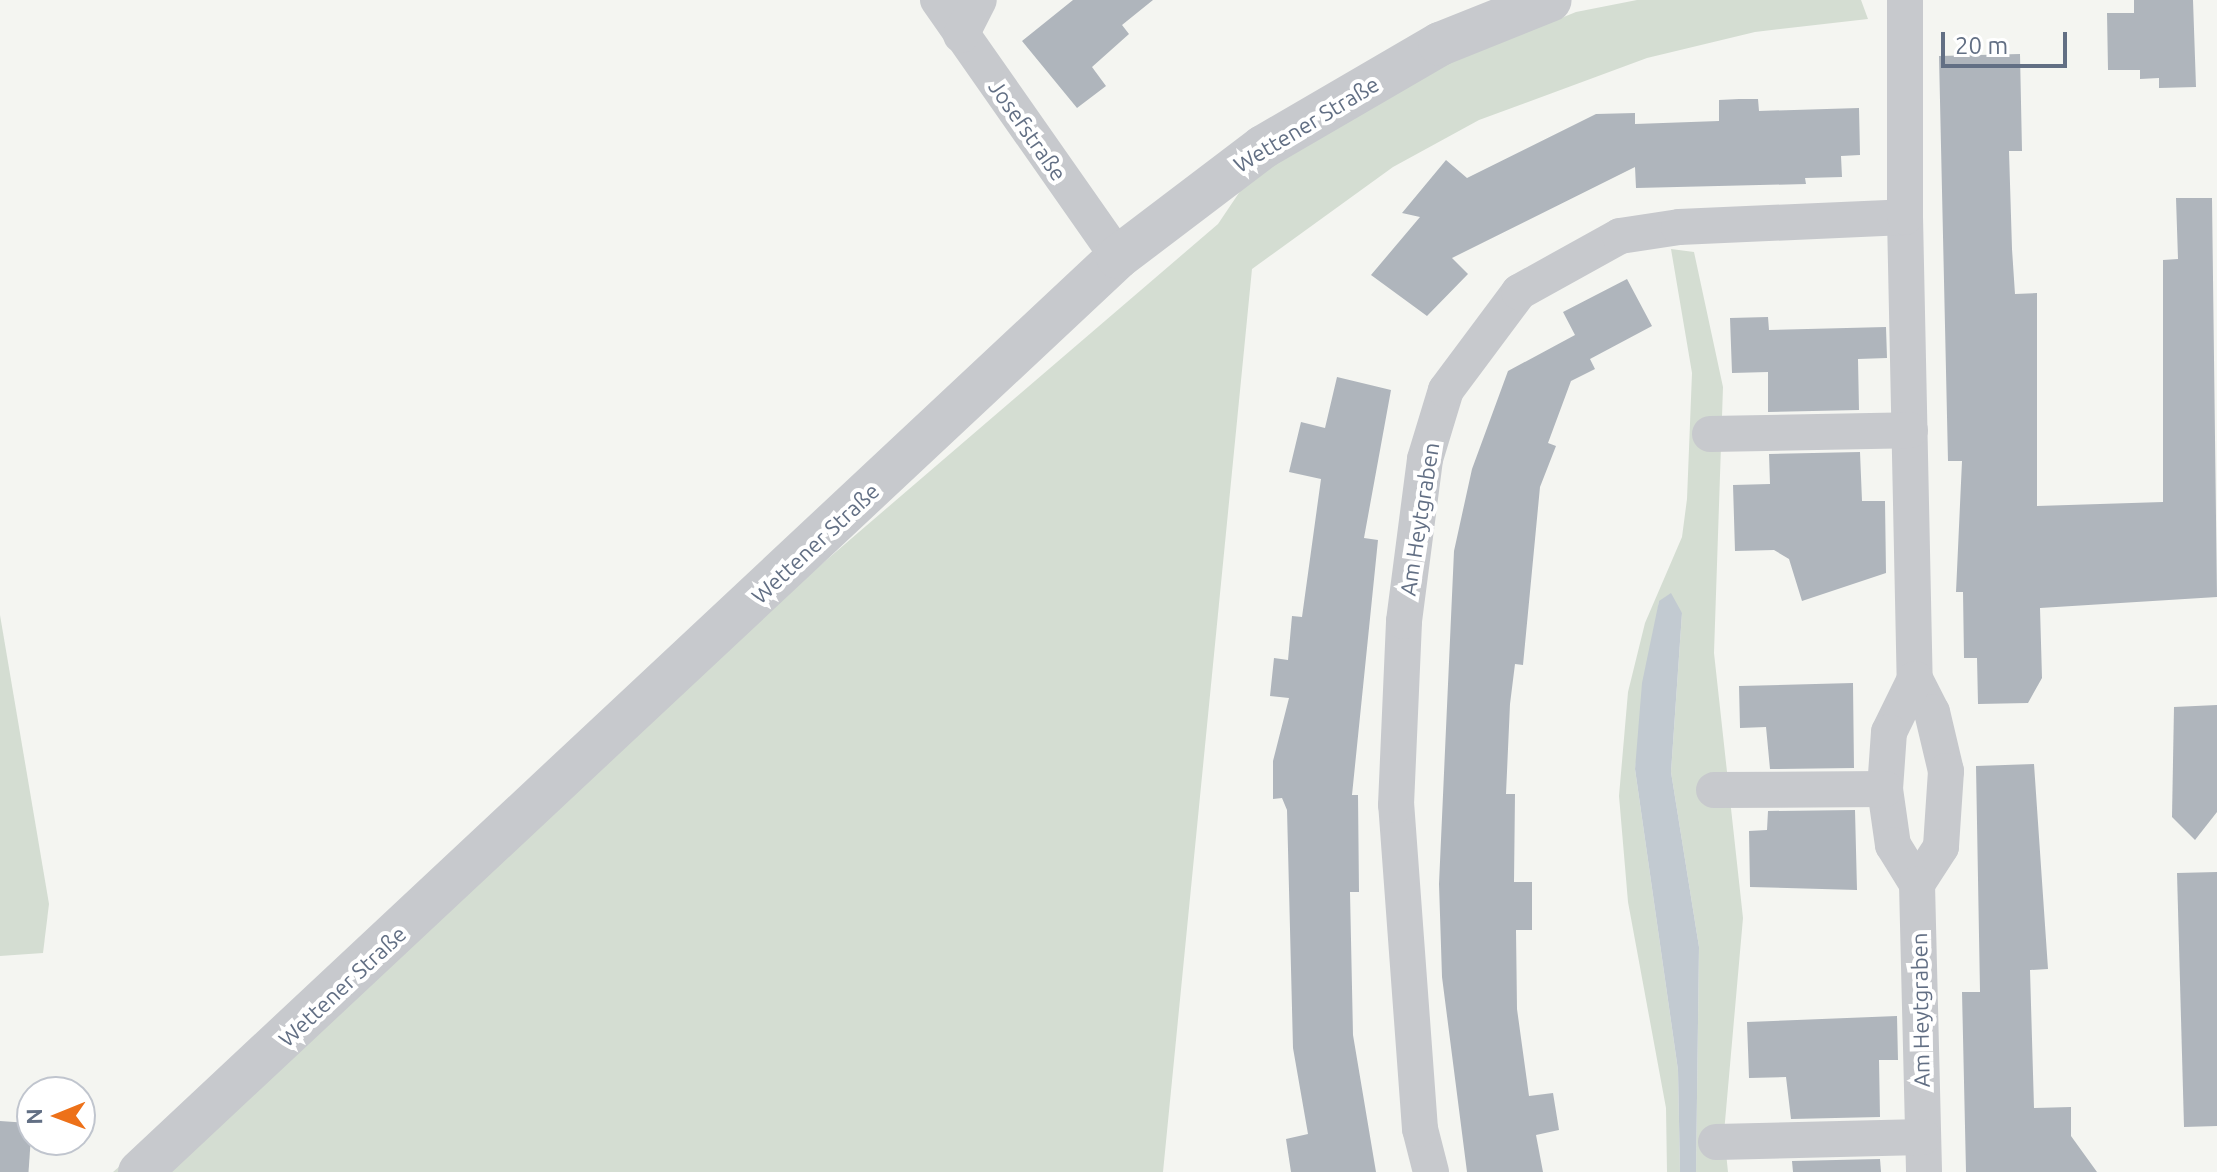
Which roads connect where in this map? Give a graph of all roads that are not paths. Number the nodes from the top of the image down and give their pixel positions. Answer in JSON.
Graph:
{"nodes":[{"id":1,"x":938,"y":0,"type":"edge"},
{"id":2,"x":979,"y":0,"type":"edge"},
{"id":3,"x":1550,"y":0,"type":"edge"},
{"id":4,"x":1905,"y":0,"type":"edge"},
{"id":5,"x":961,"y":35,"type":"junction"},
{"id":6,"x":1905,"y":217,"type":"junction"},
{"id":7,"x":1118,"y":257,"type":"junction"},
{"id":8,"x":1910,"y":430,"type":"junction"},
{"id":9,"x":1710,"y":434,"type":"dead end"},
{"id":10,"x":1915,"y":679,"type":"junction"},
{"id":11,"x":1885,"y":789,"type":"junction"},
{"id":12,"x":1714,"y":790,"type":"dead end"},
{"id":13,"x":1917,"y":884,"type":"junction"},
{"id":14,"x":1716,"y":1142,"type":"dead end"},
{"id":15,"x":1923,"y":1155,"type":"edge"},
{"id":16,"x":140,"y":1172,"type":"edge"},
{"id":17,"x":1431,"y":1172,"type":"edge"}],
"edges":[{"from":1,"to":5,"type":"street","name":"Josefstraße"},
{"from":2,"to":5,"type":"street"},
{"from":3,"to":7,"type":"street","name":"Wettener Straße"},
{"from":4,"to":6,"type":"street"},
{"from":5,"to":7,"type":"street","name":"Josefstraße"},
{"from":6,"to":8,"type":"street"},
{"from":6,"to":17,"type":"street","name":"Am Heytgraben"},
{"from":7,"to":16,"type":"street","name":"Wettener Straße"},
{"from":8,"to":9,"type":"street"},
{"from":8,"to":10,"type":"street"},
{"from":10,"to":11,"type":"street"},
{"from":10,"to":13,"type":"street"},
{"from":11,"to":12,"type":"street"},
{"from":11,"to":13,"type":"street"},
{"from":13,"to":15,"type":"street","name":"Am Heytgraben"},
{"from":14,"to":15,"type":"street","name":"Am Heytgraben"}]}
